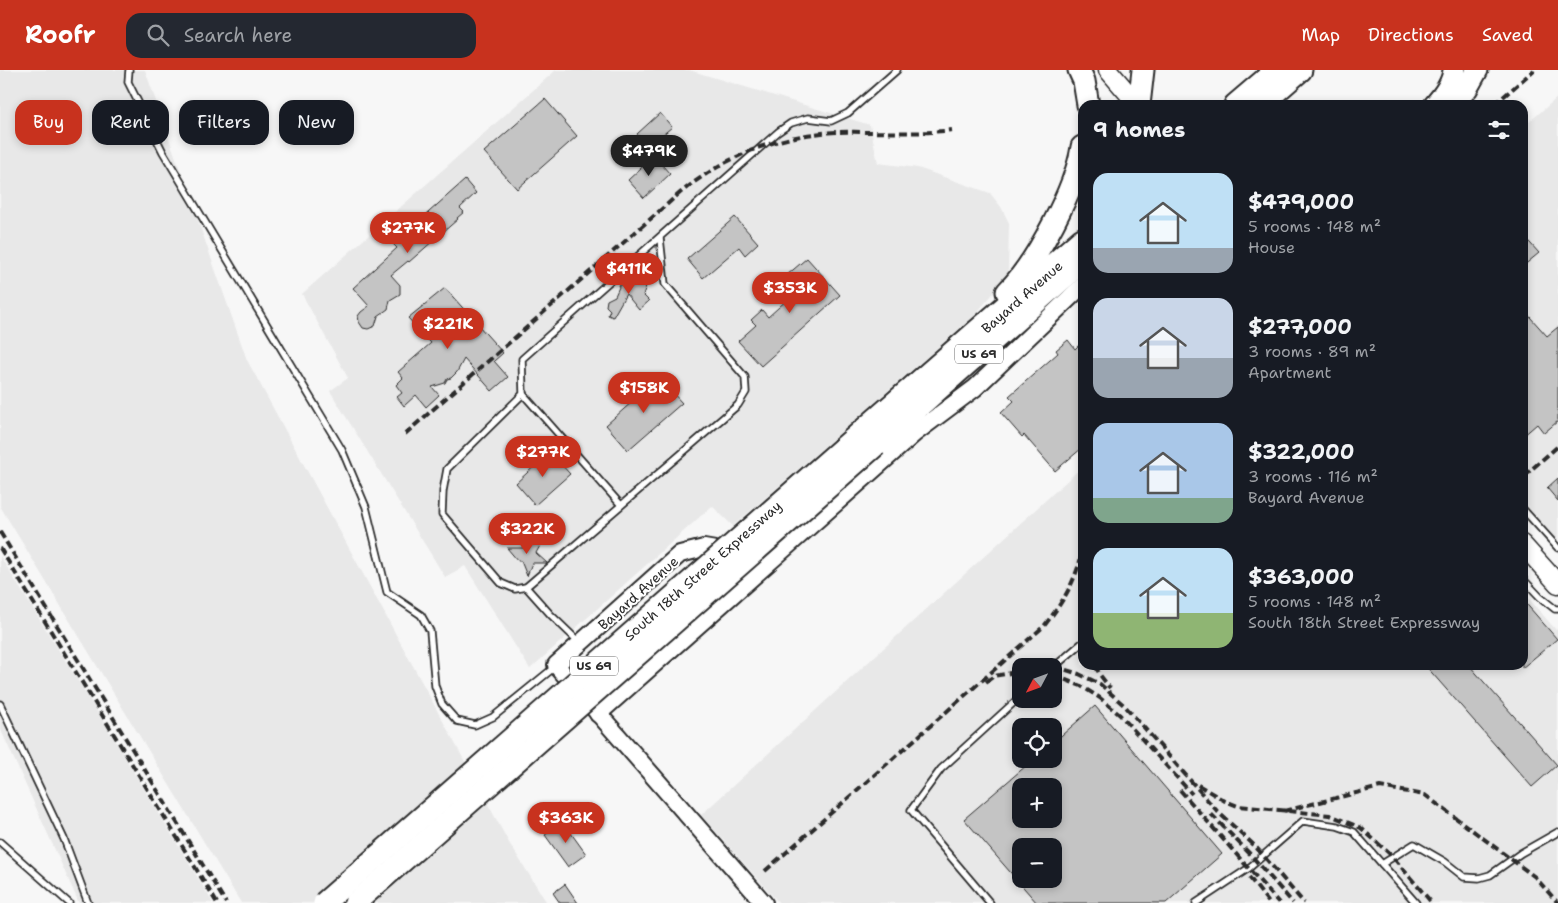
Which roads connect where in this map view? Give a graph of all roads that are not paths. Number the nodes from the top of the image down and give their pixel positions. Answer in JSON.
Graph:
{"nodes":[{"id":1,"x":129,"y":70,"type":"edge"},
{"id":2,"x":897,"y":70,"type":"edge"},
{"id":3,"x":1079,"y":70,"type":"edge"},
{"id":4,"x":1108,"y":70,"type":"edge"},
{"id":5,"x":1143,"y":70,"type":"edge"},
{"id":6,"x":1276,"y":70,"type":"edge"},
{"id":7,"x":1301,"y":70,"type":"edge"},
{"id":8,"x":1454,"y":70,"type":"edge"},
{"id":9,"x":1478,"y":70,"type":"edge"},
{"id":10,"x":1087,"y":100,"type":"edge"},
{"id":11,"x":1134,"y":100,"type":"edge"},
{"id":12,"x":1139,"y":100,"type":"edge"},
{"id":13,"x":1241,"y":100,"type":"edge"},
{"id":14,"x":1267,"y":100,"type":"edge"},
{"id":15,"x":1440,"y":100,"type":"edge"},
{"id":16,"x":1456,"y":100,"type":"edge"},
{"id":17,"x":1078,"y":167,"type":"edge"},
{"id":18,"x":660,"y":238,"type":"junction"},
{"id":19,"x":1078,"y":242,"type":"edge"},
{"id":20,"x":1078,"y":247,"type":"edge"},
{"id":21,"x":1078,"y":266,"type":"edge"},
{"id":22,"x":1078,"y":290,"type":"edge"},
{"id":23,"x":957,"y":349,"type":"junction"},
{"id":24,"x":523,"y":394,"type":"junction"},
{"id":25,"x":621,"y":505,"type":"junction"},
{"id":26,"x":1528,"y":515,"type":"edge"},
{"id":27,"x":1558,"y":548,"type":"edge"},
{"id":28,"x":1528,"y":551,"type":"edge"},
{"id":29,"x":1528,"y":584,"type":"edge"},
{"id":30,"x":1558,"y":584,"type":"edge"},
{"id":31,"x":526,"y":587,"type":"junction"},
{"id":32,"x":1558,"y":609,"type":"edge"},
{"id":33,"x":580,"y":644,"type":"junction"},
{"id":34,"x":1078,"y":647,"type":"edge"},
{"id":35,"x":1062,"y":661,"type":"edge"},
{"id":36,"x":556,"y":666,"type":"junction"},
{"id":37,"x":0,"y":704,"type":"edge"},
{"id":38,"x":1012,"y":704,"type":"edge"},
{"id":39,"x":598,"y":714,"type":"junction"},
{"id":40,"x":1558,"y":832,"type":"edge"},
{"id":41,"x":0,"y":842,"type":"edge"},
{"id":42,"x":1382,"y":864,"type":"junction"},
{"id":43,"x":69,"y":903,"type":"edge"},
{"id":44,"x":88,"y":903,"type":"edge"},
{"id":45,"x":324,"y":903,"type":"edge"},
{"id":46,"x":355,"y":903,"type":"edge"},
{"id":47,"x":764,"y":903,"type":"edge"},
{"id":48,"x":990,"y":903,"type":"edge"},
{"id":49,"x":1196,"y":903,"type":"edge"},
{"id":50,"x":1416,"y":903,"type":"edge"}],
"edges":[{"from":1,"to":36,"type":"lane"},
{"from":2,"to":18,"type":"lane"},
{"from":3,"to":10,"type":"highway"},
{"from":4,"to":11,"type":"main road"},
{"from":5,"to":12,"type":"highway"},
{"from":6,"to":13,"type":"highway"},
{"from":7,"to":14,"type":"highway"},
{"from":8,"to":15,"type":"highway"},
{"from":9,"to":16,"type":"highway"},
{"from":17,"to":23,"type":"highway"},
{"from":18,"to":24,"type":"lane"},
{"from":18,"to":25,"type":"lane"},
{"from":19,"to":23,"type":"highway","name":"South 18th Street Expressway","number":"US 69"},
{"from":20,"to":33,"type":"street","name":"Bayard Avenue"},
{"from":21,"to":46,"type":"highway","name":"South 18th Street Expressway","number":"US 69","bridge":true},
{"from":22,"to":39,"type":"street"},
{"from":23,"to":45,"type":"highway","name":"South 18th Street Expressway","number":"US 69","bridge":true},
{"from":24,"to":25,"type":"lane"},
{"from":24,"to":31,"type":"lane"},
{"from":25,"to":31,"type":"lane"},
{"from":26,"to":27,"type":"lane"},
{"from":28,"to":30,"type":"main road"},
{"from":29,"to":32,"type":"lane"},
{"from":31,"to":33,"type":"lane"},
{"from":33,"to":36,"type":"street","name":"Bayard Avenue"},
{"from":34,"to":35,"type":"lane"},
{"from":36,"to":39,"type":"street"},
{"from":37,"to":44,"type":"lane"},
{"from":38,"to":48,"type":"lane"},
{"from":39,"to":47,"type":"street"},
{"from":40,"to":42,"type":"lane"},
{"from":41,"to":43,"type":"lane"},
{"from":42,"to":49,"type":"lane"},
{"from":42,"to":50,"type":"lane"}]}
